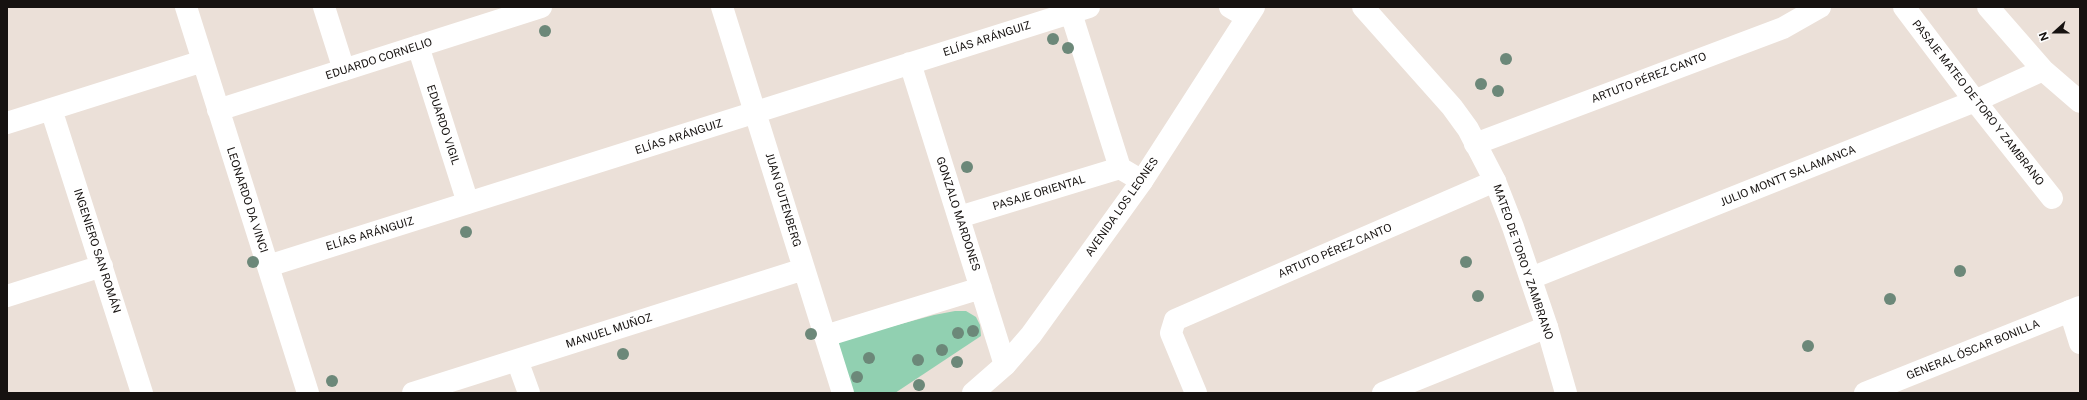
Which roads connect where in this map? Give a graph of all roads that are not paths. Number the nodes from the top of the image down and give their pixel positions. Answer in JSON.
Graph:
{"nodes":[{"id":1,"x":186,"y":7,"type":"edge"},
{"id":2,"x":324,"y":7,"type":"edge"},
{"id":3,"x":722,"y":7,"type":"edge"},
{"id":4,"x":1820,"y":7,"type":"edge"},
{"id":5,"x":1904,"y":7,"type":"edge"},
{"id":6,"x":1988,"y":7,"type":"edge"},
{"id":7,"x":532,"y":8,"type":"edge"},
{"id":8,"x":1365,"y":8,"type":"edge"},
{"id":9,"x":1080,"y":10,"type":"edge"},
{"id":10,"x":1243,"y":10,"type":"edge"},
{"id":11,"x":418,"y":46,"type":"junction"},
{"id":12,"x":203,"y":61,"type":"junction"},
{"id":13,"x":910,"y":63,"type":"junction"},
{"id":14,"x":344,"y":70,"type":"junction"},
{"id":15,"x":2043,"y":70,"type":"junction"},
{"id":16,"x":2077,"y":94,"type":"edge"},
{"id":17,"x":1975,"y":101,"type":"junction"},
{"id":18,"x":51,"y":109,"type":"junction"},
{"id":19,"x":218,"y":110,"type":"junction"},
{"id":20,"x":755,"y":112,"type":"junction"},
{"id":21,"x":7,"y":123,"type":"edge"},
{"id":22,"x":1475,"y":144,"type":"junction"},
{"id":23,"x":1120,"y":168,"type":"junction"},
{"id":24,"x":1142,"y":181,"type":"junction"},
{"id":25,"x":1495,"y":181,"type":"junction"},
{"id":26,"x":2052,"y":198,"type":"dead end"},
{"id":27,"x":468,"y":203,"type":"junction"},
{"id":28,"x":959,"y":218,"type":"junction"},
{"id":29,"x":102,"y":266,"type":"junction"},
{"id":30,"x":268,"y":266,"type":"junction"},
{"id":31,"x":804,"y":269,"type":"junction"},
{"id":32,"x":1531,"y":278,"type":"junction"},
{"id":33,"x":981,"y":288,"type":"junction"},
{"id":34,"x":7,"y":296,"type":"edge"},
{"id":35,"x":2075,"y":310,"type":"edge"},
{"id":36,"x":1547,"y":327,"type":"junction"},
{"id":37,"x":825,"y":336,"type":"junction"},
{"id":38,"x":2080,"y":343,"type":"edge"},
{"id":39,"x":517,"y":360,"type":"junction"},
{"id":40,"x":1005,"y":365,"type":"junction"},
{"id":41,"x":1868,"y":392,"type":"edge"},
{"id":42,"x":142,"y":393,"type":"edge"},
{"id":43,"x":308,"y":393,"type":"edge"},
{"id":44,"x":413,"y":393,"type":"edge"},
{"id":45,"x":529,"y":393,"type":"edge"},
{"id":46,"x":843,"y":393,"type":"edge"},
{"id":47,"x":973,"y":393,"type":"edge"},
{"id":48,"x":1196,"y":393,"type":"edge"},
{"id":49,"x":1383,"y":393,"type":"edge"},
{"id":50,"x":1566,"y":393,"type":"edge"}],
"edges":[{"from":1,"to":12,"type":"street","name":"LEONARDO DA VINCI"},
{"from":2,"to":14,"type":"street"},
{"from":3,"to":20,"type":"street","name":"JUAN GUTENBERG"},
{"from":4,"to":22,"type":"street","name":"ARTUTO PÉREZ CANTO"},
{"from":5,"to":17,"type":"street","name":"PASAJE MATEO DE TORO Y ZAMBRANO"},
{"from":6,"to":15,"type":"street"},
{"from":7,"to":11,"type":"street","name":"EDUARDO CORNELIO"},
{"from":8,"to":22,"type":"street","name":"MATEO DE TORO Y ZAMBRANO"},
{"from":9,"to":13,"type":"street","name":"ELÍAS ARÁNGUIZ"},
{"from":9,"to":23,"type":"street"},
{"from":10,"to":24,"type":"street","name":"AVENIDA LOS LEONES"},
{"from":11,"to":14,"type":"street","name":"EDUARDO CORNELIO"},
{"from":11,"to":27,"type":"street","name":"EDUARDO VIGIL"},
{"from":12,"to":18,"type":"street"},
{"from":12,"to":19,"type":"street","name":"LEONARDO DA VINCI"},
{"from":13,"to":20,"type":"street","name":"ELÍAS ARÁNGUIZ"},
{"from":13,"to":28,"type":"street","name":"GONZALO MARDONES"},
{"from":14,"to":19,"type":"street","name":"EDUARDO CORNELIO"},
{"from":15,"to":16,"type":"street"},
{"from":15,"to":17,"type":"street","name":"JULIO MONTT SALAMANCA"},
{"from":17,"to":26,"type":"street","name":"PASAJE MATEO DE TORO Y ZAMBRANO"},
{"from":17,"to":32,"type":"street","name":"JULIO MONTT SALAMANCA"},
{"from":18,"to":21,"type":"street"},
{"from":18,"to":29,"type":"street","name":"INGENIERO SAN ROMÁN"},
{"from":19,"to":30,"type":"street","name":"LEONARDO DA VINCI"},
{"from":20,"to":27,"type":"street","name":"ELÍAS ARÁNGUIZ"},
{"from":20,"to":31,"type":"street","name":"JUAN GUTENBERG"},
{"from":22,"to":25,"type":"street","name":"MATEO DE TORO Y ZAMBRANO"},
{"from":23,"to":24,"type":"street"},
{"from":23,"to":28,"type":"street","name":"PASAJE ORIENTAL"},
{"from":24,"to":40,"type":"street","name":"AVENIDA LOS LEONES"},
{"from":25,"to":32,"type":"street","name":"MATEO DE TORO Y ZAMBRANO"},
{"from":25,"to":48,"type":"street","name":"ARTUTO PÉREZ CANTO"},
{"from":27,"to":30,"type":"street","name":"ELÍAS ARÁNGUIZ"},
{"from":28,"to":33,"type":"street","name":"GONZALO MARDONES"},
{"from":29,"to":34,"type":"street"},
{"from":29,"to":42,"type":"street","name":"INGENIERO SAN ROMÁN"},
{"from":30,"to":43,"type":"street","name":"LEONARDO DA VINCI"},
{"from":31,"to":37,"type":"street","name":"JUAN GUTENBERG"},
{"from":31,"to":39,"type":"street","name":"MANUEL MUÑOZ"},
{"from":32,"to":36,"type":"street","name":"MATEO DE TORO Y ZAMBRANO"},
{"from":33,"to":37,"type":"street"},
{"from":33,"to":40,"type":"street","name":"GONZALO MARDONES"},
{"from":35,"to":38,"type":"street"},
{"from":35,"to":41,"type":"street","name":"GENERAL ÓSCAR BONILLA"},
{"from":36,"to":49,"type":"street"},
{"from":36,"to":50,"type":"street","name":"MATEO DE TORO Y ZAMBRANO"},
{"from":37,"to":46,"type":"street","name":"JUAN GUTENBERG"},
{"from":39,"to":44,"type":"street","name":"MANUEL MUÑOZ"},
{"from":39,"to":45,"type":"street"},
{"from":40,"to":47,"type":"street","name":"AVENIDA LOS LEONES"}]}
